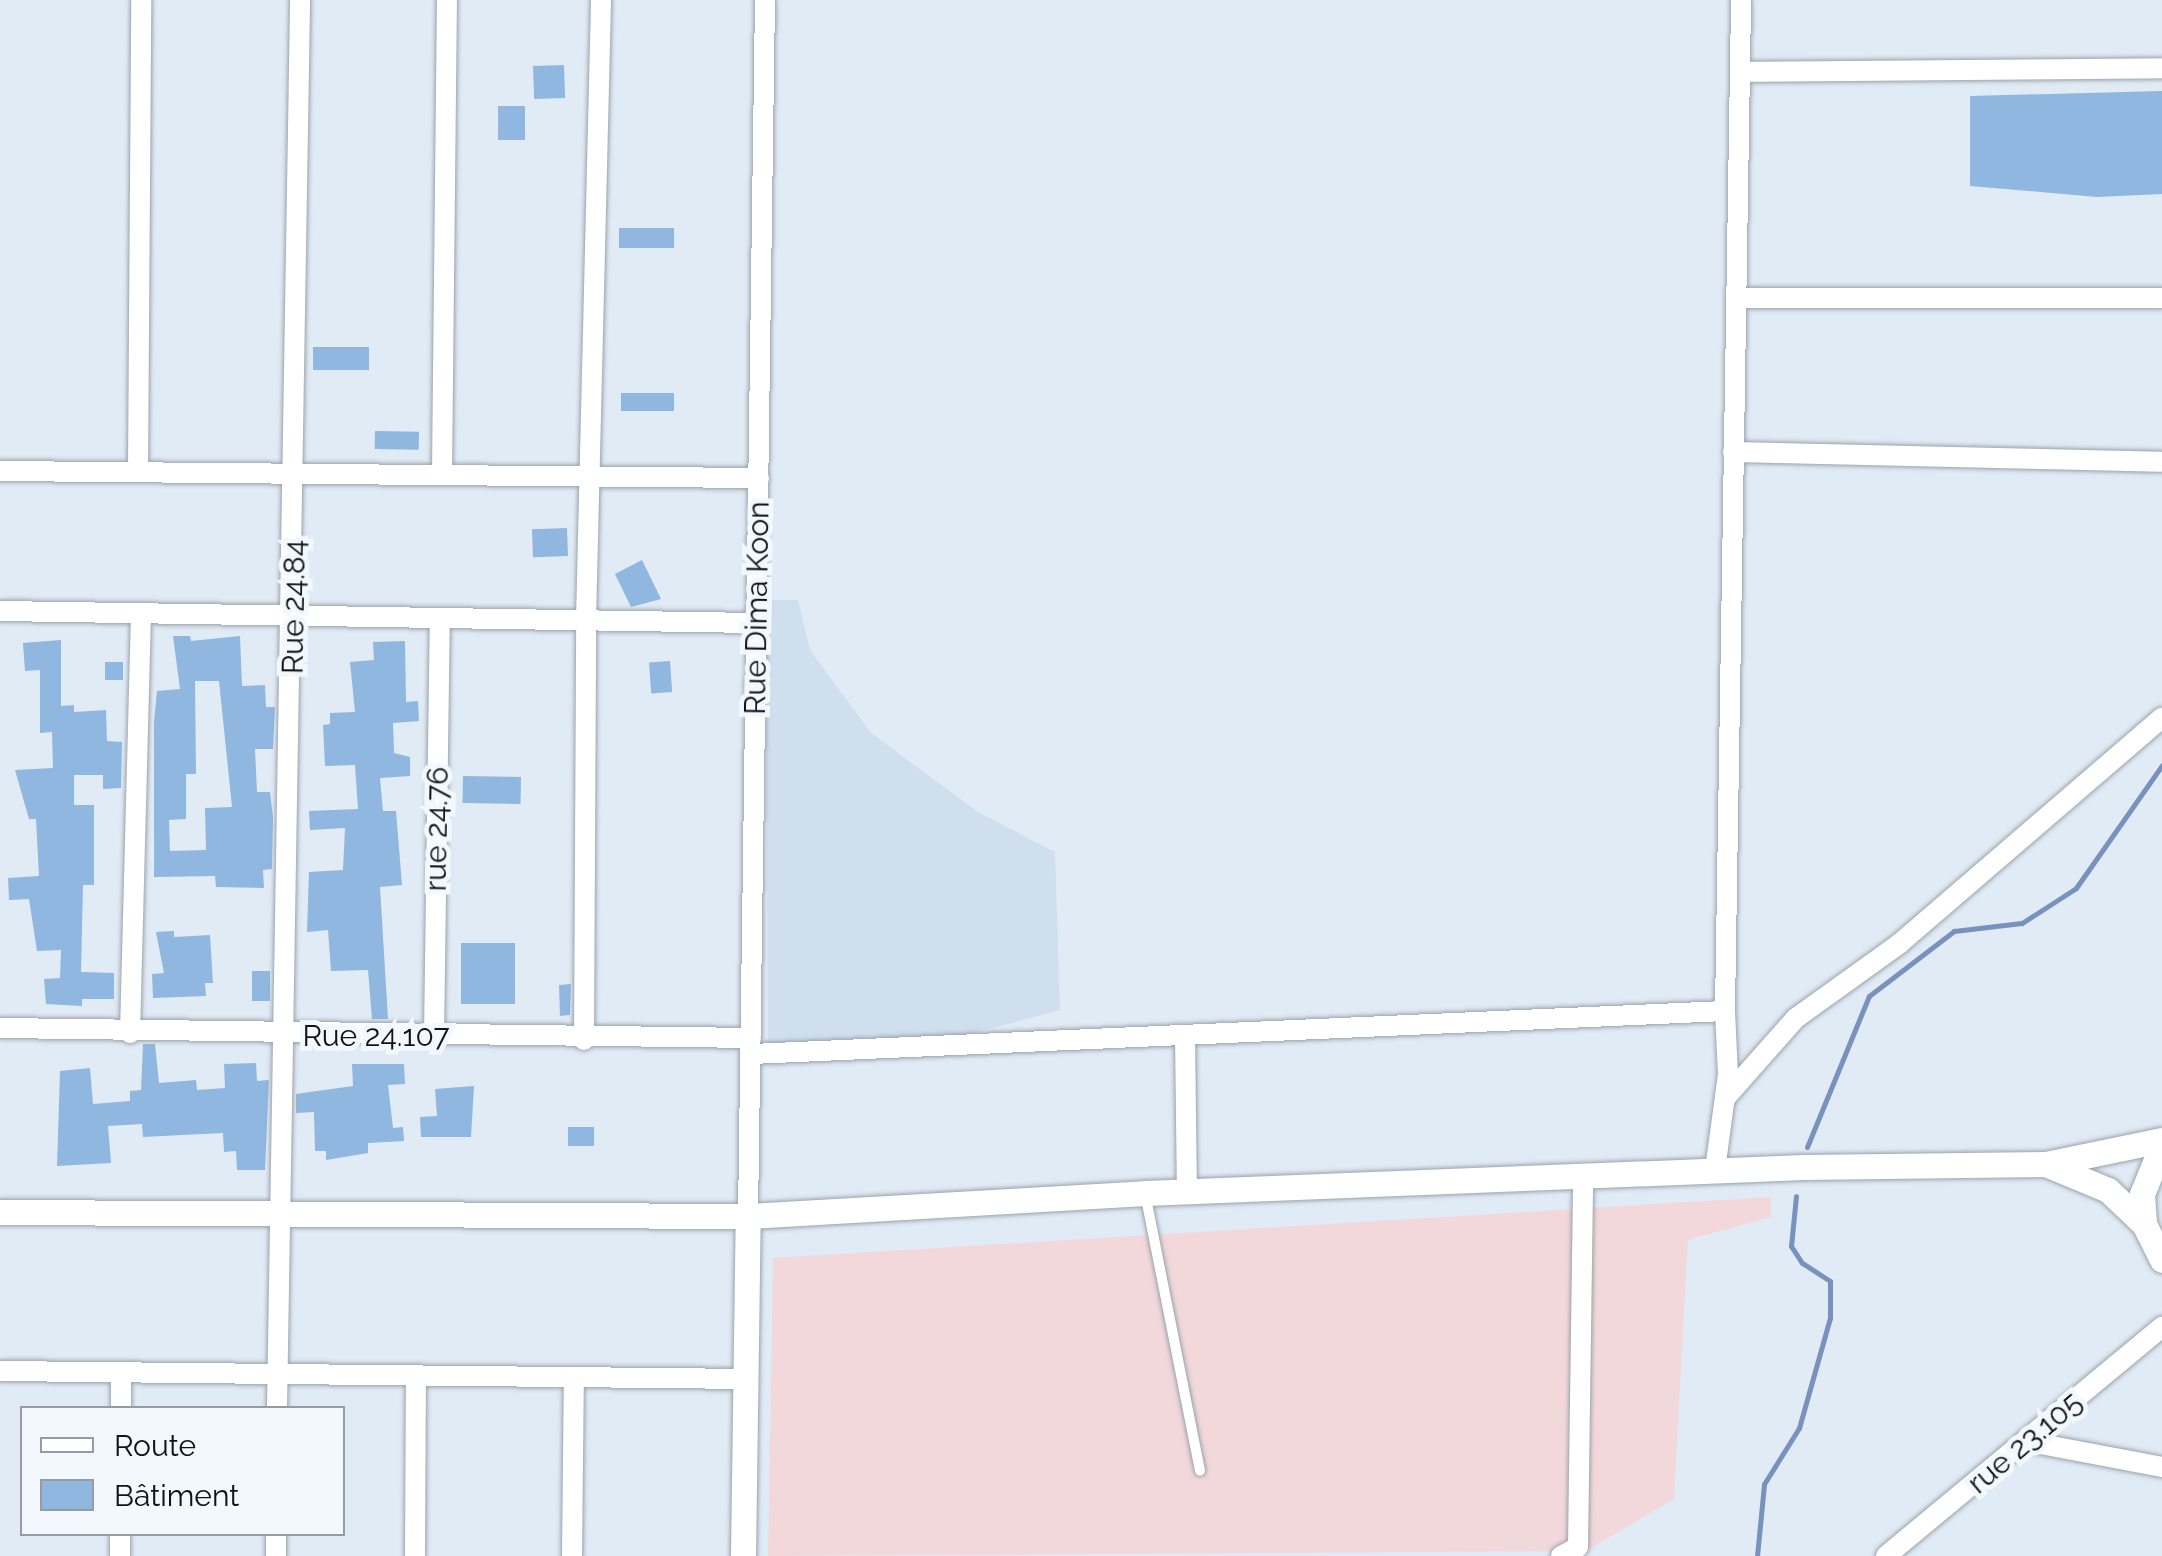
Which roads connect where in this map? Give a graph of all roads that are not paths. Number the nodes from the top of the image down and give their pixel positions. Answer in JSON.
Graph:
{"nodes":[{"id":1,"x":141,"y":0,"type":"edge"},
{"id":2,"x":300,"y":0,"type":"edge"},
{"id":3,"x":446,"y":0,"type":"edge"},
{"id":4,"x":601,"y":0,"type":"edge"},
{"id":5,"x":765,"y":0,"type":"edge"},
{"id":6,"x":1742,"y":0,"type":"edge"},
{"id":7,"x":2162,"y":68,"type":"edge"},
{"id":8,"x":1740,"y":72,"type":"junction"},
{"id":9,"x":1736,"y":298,"type":"junction"},
{"id":10,"x":2162,"y":298,"type":"edge"},
{"id":11,"x":1733,"y":452,"type":"junction"},
{"id":12,"x":2162,"y":462,"type":"edge"},
{"id":13,"x":138,"y":470,"type":"junction"},
{"id":14,"x":0,"y":471,"type":"edge"},
{"id":15,"x":296,"y":472,"type":"junction"},
{"id":16,"x":442,"y":472,"type":"junction"},
{"id":17,"x":590,"y":477,"type":"junction"},
{"id":18,"x":758,"y":478,"type":"junction"},
{"id":19,"x":0,"y":611,"type":"edge"},
{"id":20,"x":141,"y":614,"type":"junction"},
{"id":21,"x":294,"y":618,"type":"junction"},
{"id":22,"x":586,"y":620,"type":"junction"},
{"id":23,"x":440,"y":622,"type":"junction"},
{"id":24,"x":756,"y":623,"type":"junction"},
{"id":25,"x":2162,"y":718,"type":"edge"},
{"id":26,"x":1725,"y":1011,"type":"junction"},
{"id":27,"x":0,"y":1028,"type":"edge"},
{"id":28,"x":130,"y":1032,"type":"junction"},
{"id":29,"x":287,"y":1035,"type":"junction"},
{"id":30,"x":1185,"y":1035,"type":"junction"},
{"id":31,"x":434,"y":1036,"type":"junction"},
{"id":32,"x":584,"y":1040,"type":"junction"},
{"id":33,"x":752,"y":1046,"type":"junction"},
{"id":34,"x":1726,"y":1097,"type":"junction"},
{"id":35,"x":2162,"y":1143,"type":"edge"},
{"id":36,"x":2046,"y":1164,"type":"junction"},
{"id":37,"x":1714,"y":1170,"type":"junction"},
{"id":38,"x":1583,"y":1175,"type":"junction"},
{"id":39,"x":1187,"y":1191,"type":"junction"},
{"id":40,"x":1144,"y":1192,"type":"junction"},
{"id":41,"x":0,"y":1212,"type":"edge"},
{"id":42,"x":281,"y":1214,"type":"junction"},
{"id":43,"x":748,"y":1216,"type":"junction"},
{"id":44,"x":2144,"y":1224,"type":"junction"},
{"id":45,"x":2162,"y":1260,"type":"edge"},
{"id":46,"x":2162,"y":1327,"type":"edge"},
{"id":47,"x":0,"y":1371,"type":"edge"},
{"id":48,"x":277,"y":1372,"type":"junction"},
{"id":49,"x":121,"y":1374,"type":"junction"},
{"id":50,"x":574,"y":1377,"type":"junction"},
{"id":51,"x":416,"y":1378,"type":"junction"},
{"id":52,"x":746,"y":1379,"type":"junction"},
{"id":53,"x":121,"y":1406,"type":"edge"},
{"id":54,"x":276,"y":1406,"type":"edge"},
{"id":55,"x":2030,"y":1442,"type":"junction"},
{"id":56,"x":2162,"y":1467,"type":"edge"},
{"id":57,"x":1200,"y":1472,"type":"dead end"},
{"id":58,"x":1574,"y":1553,"type":"edge"},
{"id":59,"x":1887,"y":1555,"type":"edge"},
{"id":60,"x":415,"y":1556,"type":"edge"},
{"id":61,"x":572,"y":1556,"type":"edge"},
{"id":62,"x":743,"y":1556,"type":"edge"}],
"edges":[{"from":1,"to":13,"type":"street"},
{"from":2,"to":15,"type":"street","name":"Rue 24.84"},
{"from":3,"to":16,"type":"street"},
{"from":4,"to":17,"type":"street"},
{"from":5,"to":18,"type":"street","name":"Rue Dima Koon"},
{"from":6,"to":8,"type":"street"},
{"from":7,"to":8,"type":"street"},
{"from":8,"to":9,"type":"street"},
{"from":9,"to":10,"type":"street"},
{"from":9,"to":11,"type":"street"},
{"from":11,"to":12,"type":"street"},
{"from":11,"to":26,"type":"street"},
{"from":13,"to":14,"type":"street"},
{"from":13,"to":15,"type":"street"},
{"from":15,"to":16,"type":"street"},
{"from":15,"to":21,"type":"street","name":"Rue 24.84"},
{"from":16,"to":17,"type":"street"},
{"from":17,"to":18,"type":"street"},
{"from":17,"to":22,"type":"street"},
{"from":18,"to":24,"type":"street","name":"Rue Dima Koon"},
{"from":19,"to":20,"type":"street"},
{"from":20,"to":21,"type":"street"},
{"from":20,"to":28,"type":"street"},
{"from":21,"to":23,"type":"street"},
{"from":21,"to":29,"type":"street","name":"Rue 24.84"},
{"from":22,"to":23,"type":"street"},
{"from":22,"to":24,"type":"street"},
{"from":22,"to":32,"type":"street"},
{"from":23,"to":31,"type":"street","name":"rue 24.76"},
{"from":24,"to":33,"type":"street","name":"Rue Dima Koon"},
{"from":25,"to":34,"type":"street"},
{"from":26,"to":30,"type":"street","name":"Rue 24.107"},
{"from":26,"to":34,"type":"street"},
{"from":27,"to":28,"type":"street","name":"Rue 24.107"},
{"from":28,"to":29,"type":"street","name":"Rue 24.107"},
{"from":29,"to":31,"type":"street","name":"Rue 24.107"},
{"from":29,"to":42,"type":"street","name":"Rue 24.84"},
{"from":30,"to":33,"type":"street","name":"Rue 24.107"},
{"from":30,"to":39,"type":"street"},
{"from":31,"to":32,"type":"street","name":"Rue 24.107"},
{"from":32,"to":33,"type":"street","name":"Rue 24.107"},
{"from":33,"to":43,"type":"street","name":"Rue Dima Koon"},
{"from":34,"to":37,"type":"street"},
{"from":35,"to":36,"type":"street"},
{"from":35,"to":44,"type":"street"},
{"from":36,"to":37,"type":"street"},
{"from":36,"to":44,"type":"street"},
{"from":37,"to":38,"type":"street"},
{"from":38,"to":39,"type":"street"},
{"from":38,"to":58,"type":"street"},
{"from":39,"to":40,"type":"street"},
{"from":40,"to":43,"type":"street"},
{"from":40,"to":57,"type":"lane"},
{"from":41,"to":42,"type":"street"},
{"from":42,"to":43,"type":"street"},
{"from":42,"to":48,"type":"street","name":"Rue 24.84"},
{"from":43,"to":52,"type":"street"},
{"from":44,"to":45,"type":"street"},
{"from":46,"to":55,"type":"street","name":"rue 23.105"},
{"from":47,"to":49,"type":"street"},
{"from":48,"to":49,"type":"street"},
{"from":48,"to":51,"type":"street"},
{"from":48,"to":54,"type":"street","name":"Rue 24.84"},
{"from":49,"to":53,"type":"street"},
{"from":50,"to":51,"type":"street"},
{"from":50,"to":52,"type":"street"},
{"from":50,"to":61,"type":"street"},
{"from":51,"to":60,"type":"street"},
{"from":52,"to":62,"type":"street"},
{"from":55,"to":56,"type":"street"},
{"from":55,"to":59,"type":"street","name":"rue 23.105"}]}
